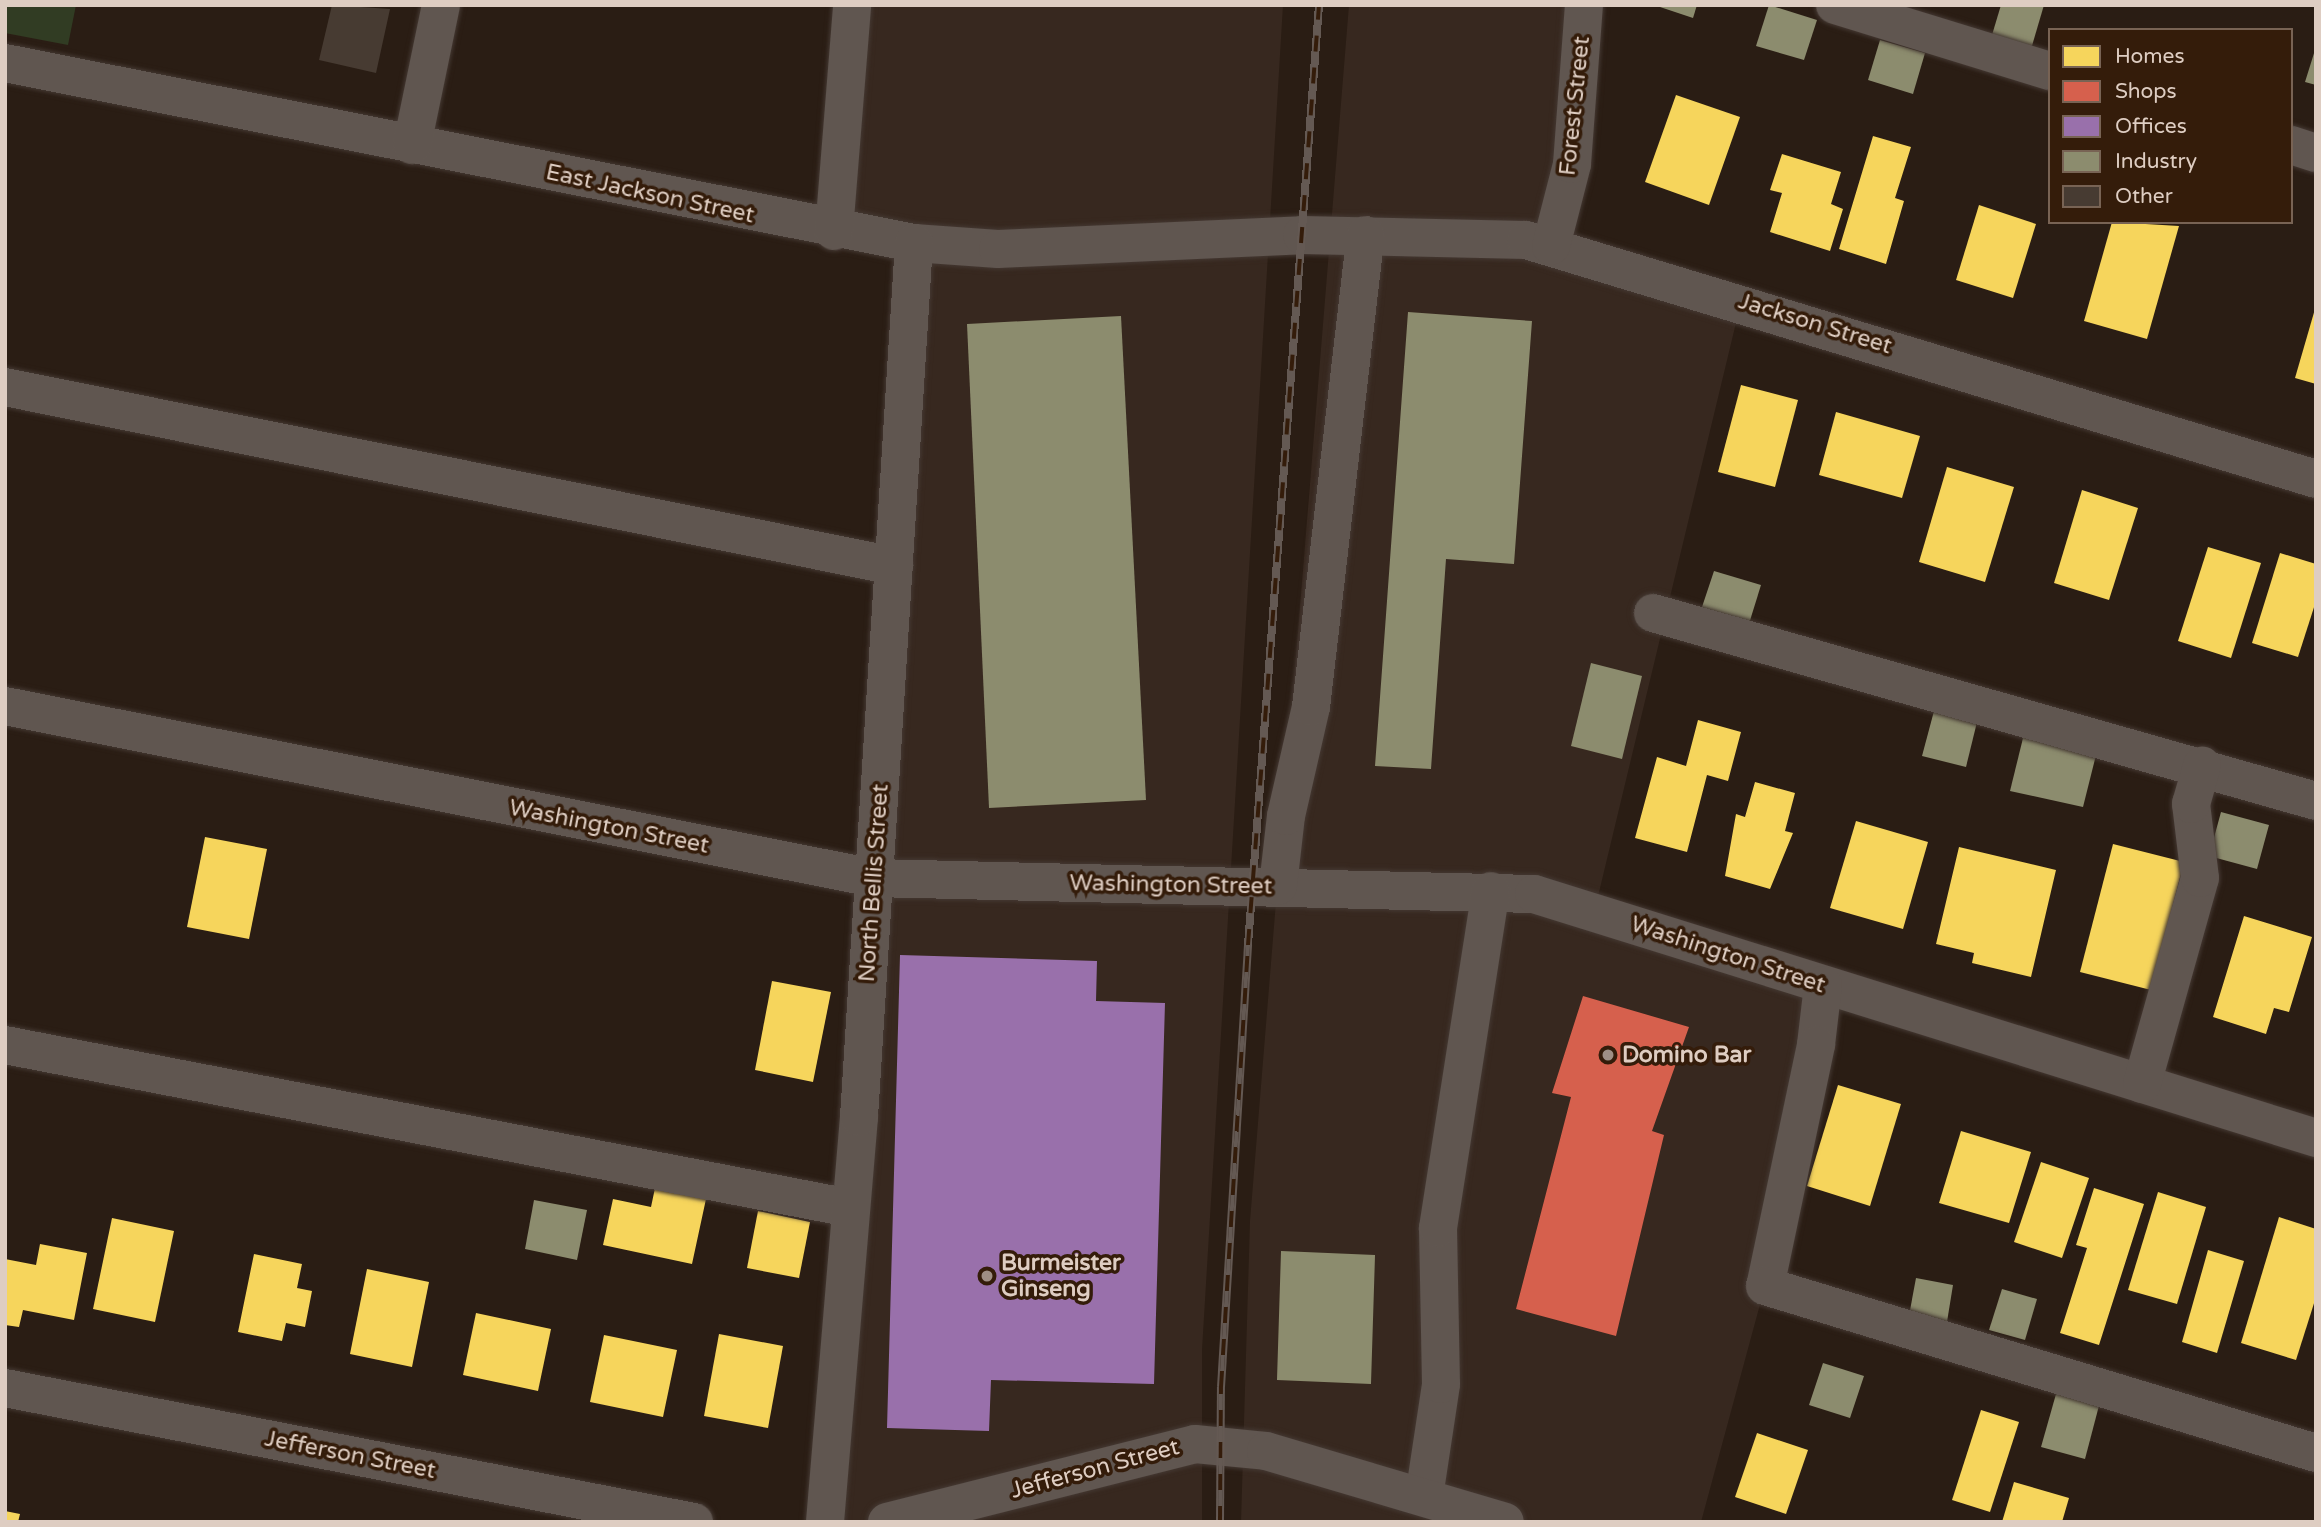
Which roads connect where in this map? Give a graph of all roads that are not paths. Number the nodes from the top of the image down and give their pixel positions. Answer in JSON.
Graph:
{"nodes":[{"id":1,"x":441,"y":5,"type":"edge"},
{"id":2,"x":852,"y":5,"type":"edge"},
{"id":3,"x":1584,"y":5,"type":"edge"},
{"id":4,"x":1835,"y":5,"type":"edge"},
{"id":5,"x":5,"y":63,"type":"edge"},
{"id":6,"x":2048,"y":70,"type":"edge"},
{"id":7,"x":412,"y":145,"type":"junction"},
{"id":8,"x":2293,"y":146,"type":"edge"},
{"id":9,"x":2316,"y":153,"type":"edge"},
{"id":10,"x":834,"y":231,"type":"junction"},
{"id":11,"x":1302,"y":234,"type":"joint"},
{"id":12,"x":1366,"y":235,"type":"junction"},
{"id":13,"x":914,"y":243,"type":"junction"},
{"id":14,"x":1551,"y":246,"type":"junction"},
{"id":15,"x":5,"y":387,"type":"edge"},
{"id":16,"x":2316,"y":479,"type":"edge"},
{"id":17,"x":894,"y":566,"type":"junction"},
{"id":18,"x":1653,"y":613,"type":"dead end"},
{"id":19,"x":5,"y":706,"type":"edge"},
{"id":20,"x":2202,"y":766,"type":"junction"},
{"id":21,"x":2316,"y":801,"type":"edge"},
{"id":22,"x":874,"y":878,"type":"junction"},
{"id":23,"x":1278,"y":886,"type":"junction"},
{"id":24,"x":1491,"y":891,"type":"junction"},
{"id":25,"x":1823,"y":985,"type":"junction"},
{"id":26,"x":5,"y":1045,"type":"edge"},
{"id":27,"x":2142,"y":1084,"type":"junction"},
{"id":28,"x":2316,"y":1138,"type":"edge"},
{"id":29,"x":850,"y":1208,"type":"junction"},
{"id":30,"x":5,"y":1388,"type":"edge"},
{"id":31,"x":2316,"y":1453,"type":"edge"},
{"id":32,"x":1424,"y":1497,"type":"junction"},
{"id":33,"x":1489,"y":1519,"type":"edge"},
{"id":34,"x":694,"y":1522,"type":"edge"},
{"id":35,"x":825,"y":1522,"type":"edge"},
{"id":36,"x":887,"y":1522,"type":"edge"}],
"edges":[{"from":1,"to":7,"type":"street"},
{"from":2,"to":10,"type":"street"},
{"from":3,"to":14,"type":"street","name":"Forest Street"},
{"from":4,"to":6,"type":"street"},
{"from":5,"to":7,"type":"street","name":"East Jackson Street"},
{"from":7,"to":10,"type":"street","name":"East Jackson Street"},
{"from":8,"to":9,"type":"street"},
{"from":10,"to":13,"type":"street","name":"East Jackson Street"},
{"from":11,"to":12,"type":"street","name":"Jackson Street"},
{"from":11,"to":13,"type":"street","name":"East Jackson Street"},
{"from":12,"to":14,"type":"street","name":"Jackson Street"},
{"from":12,"to":23,"type":"street"},
{"from":13,"to":17,"type":"street","name":"North Bellis Street"},
{"from":14,"to":16,"type":"street","name":"Jackson Street"},
{"from":15,"to":17,"type":"street"},
{"from":17,"to":22,"type":"street","name":"North Bellis Street"},
{"from":18,"to":20,"type":"street"},
{"from":19,"to":22,"type":"street","name":"Washington Street"},
{"from":20,"to":21,"type":"street"},
{"from":20,"to":27,"type":"street"},
{"from":22,"to":23,"type":"street","name":"Washington Street"},
{"from":22,"to":29,"type":"street","name":"North Bellis Street"},
{"from":23,"to":24,"type":"street","name":"Washington Street"},
{"from":24,"to":25,"type":"street","name":"Washington Street"},
{"from":24,"to":32,"type":"street"},
{"from":25,"to":27,"type":"street","name":"Washington Street"},
{"from":25,"to":31,"type":"street"},
{"from":26,"to":29,"type":"street"},
{"from":27,"to":28,"type":"street","name":"Washington Street"},
{"from":29,"to":35,"type":"street","name":"North Bellis Street"},
{"from":30,"to":34,"type":"street","name":"Jefferson Street"},
{"from":32,"to":33,"type":"street","name":"Jefferson Street"},
{"from":32,"to":36,"type":"street","name":"Jefferson Street"}]}
